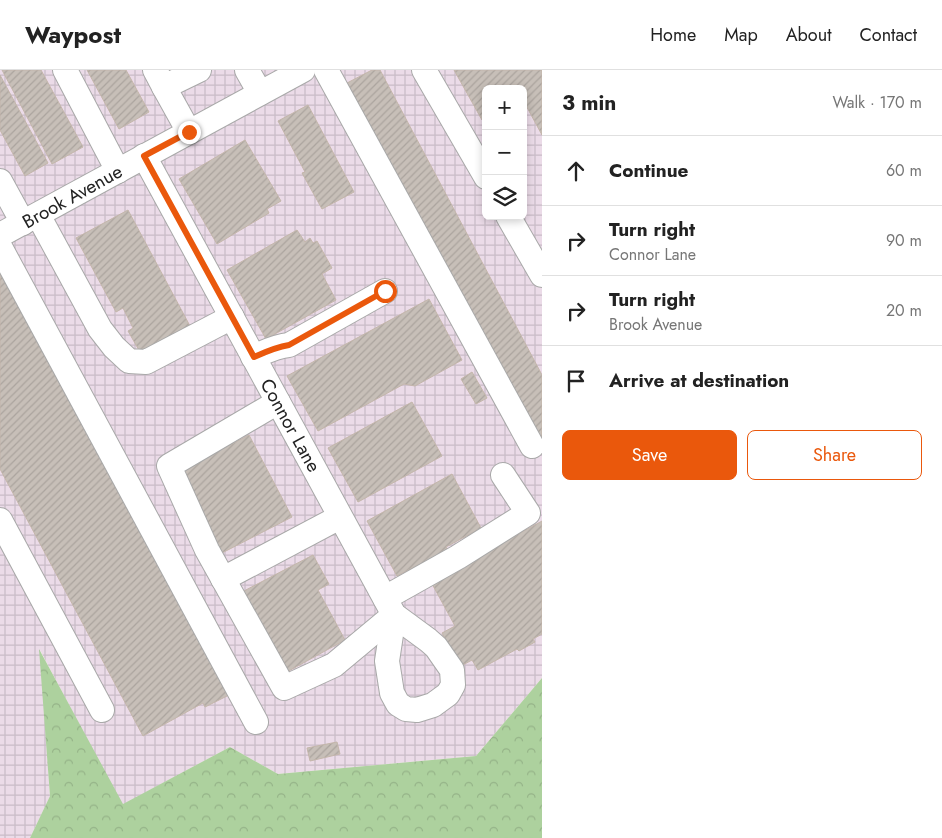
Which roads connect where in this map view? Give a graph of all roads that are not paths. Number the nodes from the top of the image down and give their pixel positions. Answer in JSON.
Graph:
{"nodes":[{"id":1,"x":65,"y":70,"type":"edge"},
{"id":2,"x":199,"y":70,"type":"edge"},
{"id":3,"x":247,"y":70,"type":"edge"},
{"id":4,"x":303,"y":70,"type":"edge"},
{"id":5,"x":326,"y":70,"type":"edge"},
{"id":6,"x":424,"y":70,"type":"edge"},
{"id":7,"x":160,"y":79,"type":"edge"},
{"id":8,"x":260,"y":93,"type":"junction"},
{"id":9,"x":189,"y":132,"type":"junction"},
{"id":10,"x":144,"y":156,"type":"junction"},
{"id":11,"x":118,"y":171,"type":"junction"},
{"id":12,"x":485,"y":175,"type":"edge"},
{"id":13,"x":0,"y":181,"type":"edge"},
{"id":14,"x":31,"y":219,"type":"junction"},
{"id":15,"x":510,"y":220,"type":"edge"},
{"id":16,"x":0,"y":236,"type":"edge"},
{"id":17,"x":0,"y":247,"type":"edge"},
{"id":18,"x":542,"y":276,"type":"edge"},
{"id":19,"x":385,"y":291,"type":"dead end"},
{"id":20,"x":232,"y":317,"type":"junction"},
{"id":21,"x":254,"y":357,"type":"junction"},
{"id":22,"x":278,"y":402,"type":"junction"},
{"id":23,"x":532,"y":446,"type":"dead end"},
{"id":24,"x":503,"y":474,"type":"dead end"},
{"id":25,"x":340,"y":517,"type":"junction"},
{"id":26,"x":0,"y":520,"type":"edge"},
{"id":27,"x":223,"y":579,"type":"junction"},
{"id":28,"x":389,"y":607,"type":"junction"},
{"id":29,"x":102,"y":710,"type":"dead end"},
{"id":30,"x":256,"y":722,"type":"dead end"}],
"edges":[{"from":1,"to":11,"type":"street"},
{"from":2,"to":7,"type":"street"},
{"from":3,"to":8,"type":"street"},
{"from":4,"to":8,"type":"street","name":"Brook Avenue"},
{"from":5,"to":23,"type":"street"},
{"from":6,"to":12,"type":"street"},
{"from":7,"to":9,"type":"street"},
{"from":8,"to":9,"type":"street","name":"Brook Avenue"},
{"from":9,"to":10,"type":"street","name":"Brook Avenue"},
{"from":10,"to":11,"type":"street","name":"Brook Avenue"},
{"from":10,"to":20,"type":"street","name":"Connor Lane"},
{"from":11,"to":14,"type":"street","name":"Brook Avenue"},
{"from":13,"to":14,"type":"street"},
{"from":14,"to":16,"type":"street","name":"Brook Avenue"},
{"from":14,"to":20,"type":"street"},
{"from":15,"to":18,"type":"street"},
{"from":17,"to":30,"type":"street"},
{"from":19,"to":21,"type":"street"},
{"from":20,"to":21,"type":"street","name":"Connor Lane"},
{"from":21,"to":22,"type":"street","name":"Connor Lane"},
{"from":22,"to":25,"type":"street","name":"Connor Lane"},
{"from":22,"to":27,"type":"street"},
{"from":24,"to":28,"type":"street"},
{"from":25,"to":27,"type":"street"},
{"from":25,"to":28,"type":"street","name":"Connor Lane"},
{"from":26,"to":29,"type":"street"},
{"from":27,"to":28,"type":"street"}]}
